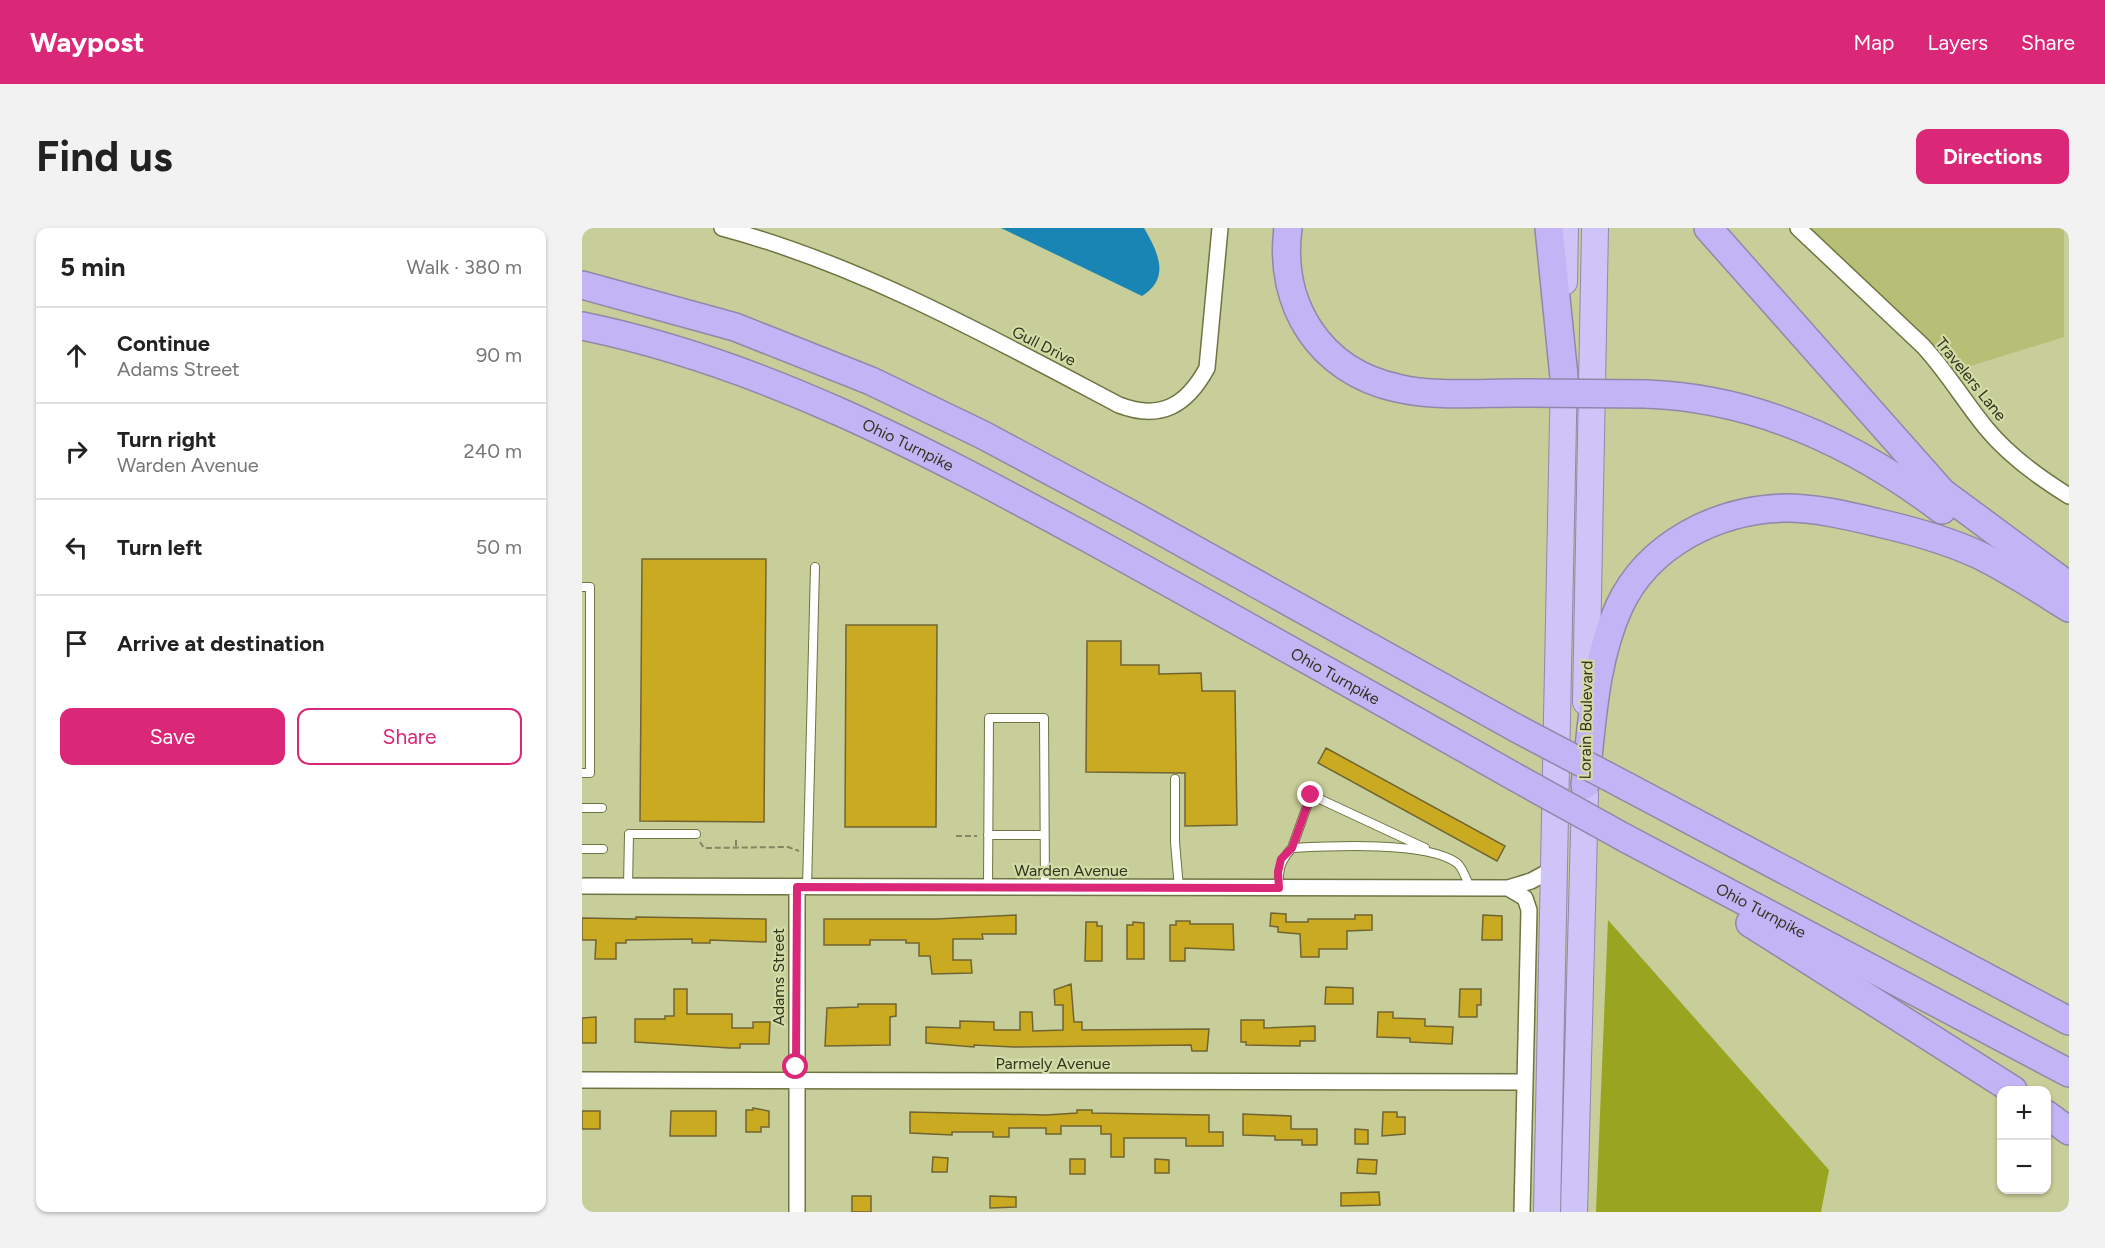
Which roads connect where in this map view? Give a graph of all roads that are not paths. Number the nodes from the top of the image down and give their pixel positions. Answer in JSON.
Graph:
{"nodes":[{"id":1,"x":722,"y":228,"type":"edge"},
{"id":2,"x":1220,"y":228,"type":"edge"},
{"id":3,"x":1288,"y":228,"type":"edge"},
{"id":4,"x":1299,"y":228,"type":"edge"},
{"id":5,"x":1549,"y":228,"type":"edge"},
{"id":6,"x":1564,"y":228,"type":"edge"},
{"id":7,"x":1595,"y":228,"type":"edge"},
{"id":8,"x":1708,"y":228,"type":"edge"},
{"id":9,"x":1798,"y":228,"type":"edge"},
{"id":10,"x":582,"y":285,"type":"edge"},
{"id":11,"x":582,"y":326,"type":"edge"},
{"id":12,"x":1564,"y":377,"type":"junction"},
{"id":13,"x":1528,"y":388,"type":"junction"},
{"id":14,"x":1645,"y":390,"type":"junction"},
{"id":15,"x":1942,"y":492,"type":"junction"},
{"id":16,"x":2069,"y":496,"type":"edge"},
{"id":17,"x":815,"y":567,"type":"dead end"},
{"id":18,"x":2069,"y":586,"type":"edge"},
{"id":19,"x":582,"y":587,"type":"edge"},
{"id":20,"x":2069,"y":607,"type":"edge"},
{"id":21,"x":582,"y":773,"type":"edge"},
{"id":22,"x":1175,"y":779,"type":"dead end"},
{"id":23,"x":1585,"y":785,"type":"junction"},
{"id":24,"x":582,"y":808,"type":"edge"},
{"id":25,"x":602,"y":808,"type":"dead end"},
{"id":26,"x":696,"y":834,"type":"dead end"},
{"id":27,"x":984,"y":836,"type":"junction"},
{"id":28,"x":1044,"y":836,"type":"junction"},
{"id":29,"x":1625,"y":838,"type":"junction"},
{"id":30,"x":1292,"y":848,"type":"junction"},
{"id":31,"x":582,"y":849,"type":"edge"},
{"id":32,"x":603,"y":849,"type":"dead end"},
{"id":33,"x":1430,"y":850,"type":"junction"},
{"id":34,"x":1555,"y":868,"type":"junction"},
{"id":35,"x":582,"y":886,"type":"edge"},
{"id":36,"x":628,"y":887,"type":"junction"},
{"id":37,"x":802,"y":887,"type":"junction"},
{"id":38,"x":988,"y":888,"type":"junction"},
{"id":39,"x":1045,"y":888,"type":"junction"},
{"id":40,"x":1179,"y":888,"type":"junction"},
{"id":41,"x":1279,"y":888,"type":"junction"},
{"id":42,"x":1470,"y":888,"type":"junction"},
{"id":43,"x":1508,"y":888,"type":"junction"},
{"id":44,"x":1873,"y":917,"type":"junction"},
{"id":45,"x":2069,"y":1007,"type":"edge"},
{"id":46,"x":2069,"y":1022,"type":"edge"},
{"id":47,"x":2069,"y":1073,"type":"edge"},
{"id":48,"x":582,"y":1080,"type":"edge"},
{"id":49,"x":796,"y":1080,"type":"junction"},
{"id":50,"x":1525,"y":1082,"type":"junction"},
{"id":51,"x":2007,"y":1086,"type":"edge"},
{"id":52,"x":2051,"y":1118,"type":"edge"},
{"id":53,"x":2069,"y":1131,"type":"edge"},
{"id":54,"x":797,"y":1212,"type":"edge"},
{"id":55,"x":1522,"y":1212,"type":"edge"},
{"id":56,"x":1546,"y":1212,"type":"edge"},
{"id":57,"x":1574,"y":1212,"type":"edge"}],
"edges":[{"from":1,"to":2,"type":"street","name":"Gull Drive"},
{"from":3,"to":13,"type":"highway"},
{"from":4,"to":13,"type":"highway"},
{"from":5,"to":12,"type":"highway"},
{"from":6,"to":12,"type":"highway","name":"Lorain Boulevard"},
{"from":7,"to":23,"type":"highway","name":"Lorain Boulevard"},
{"from":8,"to":15,"type":"highway"},
{"from":9,"to":16,"type":"street","name":"Travelers Lane"},
{"from":10,"to":44,"type":"highway","bridge":true},
{"from":11,"to":29,"type":"highway","name":"Ohio Turnpike","bridge":true},
{"from":12,"to":34,"type":"highway","name":"Lorain Boulevard"},
{"from":13,"to":14,"type":"highway"},
{"from":14,"to":15,"type":"highway"},
{"from":14,"to":20,"type":"highway"},
{"from":15,"to":18,"type":"highway"},
{"from":17,"to":37,"type":"lane"},
{"from":19,"to":21,"type":"lane"},
{"from":20,"to":23,"type":"highway"},
{"from":22,"to":40,"type":"lane"},
{"from":23,"to":57,"type":"highway","name":"Lorain Boulevard"},
{"from":24,"to":25,"type":"lane"},
{"from":26,"to":36,"type":"lane"},
{"from":27,"to":28,"type":"lane"},
{"from":27,"to":28,"type":"lane"},
{"from":27,"to":38,"type":"lane"},
{"from":28,"to":39,"type":"lane"},
{"from":29,"to":47,"type":"highway","name":"Ohio Turnpike"},
{"from":29,"to":51,"type":"highway"},
{"from":30,"to":33,"type":"lane"},
{"from":30,"to":33,"type":"lane"},
{"from":30,"to":41,"type":"lane"},
{"from":31,"to":32,"type":"lane"},
{"from":33,"to":42,"type":"lane"},
{"from":34,"to":43,"type":"street","name":"Warden Avenue"},
{"from":34,"to":56,"type":"highway","name":"Lorain Boulevard"},
{"from":35,"to":36,"type":"street","name":"Warden Avenue"},
{"from":36,"to":37,"type":"street","name":"Warden Avenue"},
{"from":37,"to":38,"type":"street","name":"Warden Avenue"},
{"from":37,"to":49,"type":"street","name":"Adams Street"},
{"from":38,"to":39,"type":"street","name":"Warden Avenue"},
{"from":39,"to":40,"type":"street","name":"Warden Avenue"},
{"from":40,"to":41,"type":"street","name":"Warden Avenue"},
{"from":41,"to":42,"type":"street","name":"Warden Avenue"},
{"from":42,"to":43,"type":"street","name":"Warden Avenue"},
{"from":43,"to":50,"type":"street"},
{"from":44,"to":45,"type":"highway"},
{"from":44,"to":46,"type":"highway"},
{"from":48,"to":49,"type":"street","name":"Parmely Avenue"},
{"from":49,"to":50,"type":"street","name":"Parmely Avenue"},
{"from":49,"to":54,"type":"street","name":"Adams Street"},
{"from":50,"to":55,"type":"street"},
{"from":52,"to":53,"type":"highway"}]}
